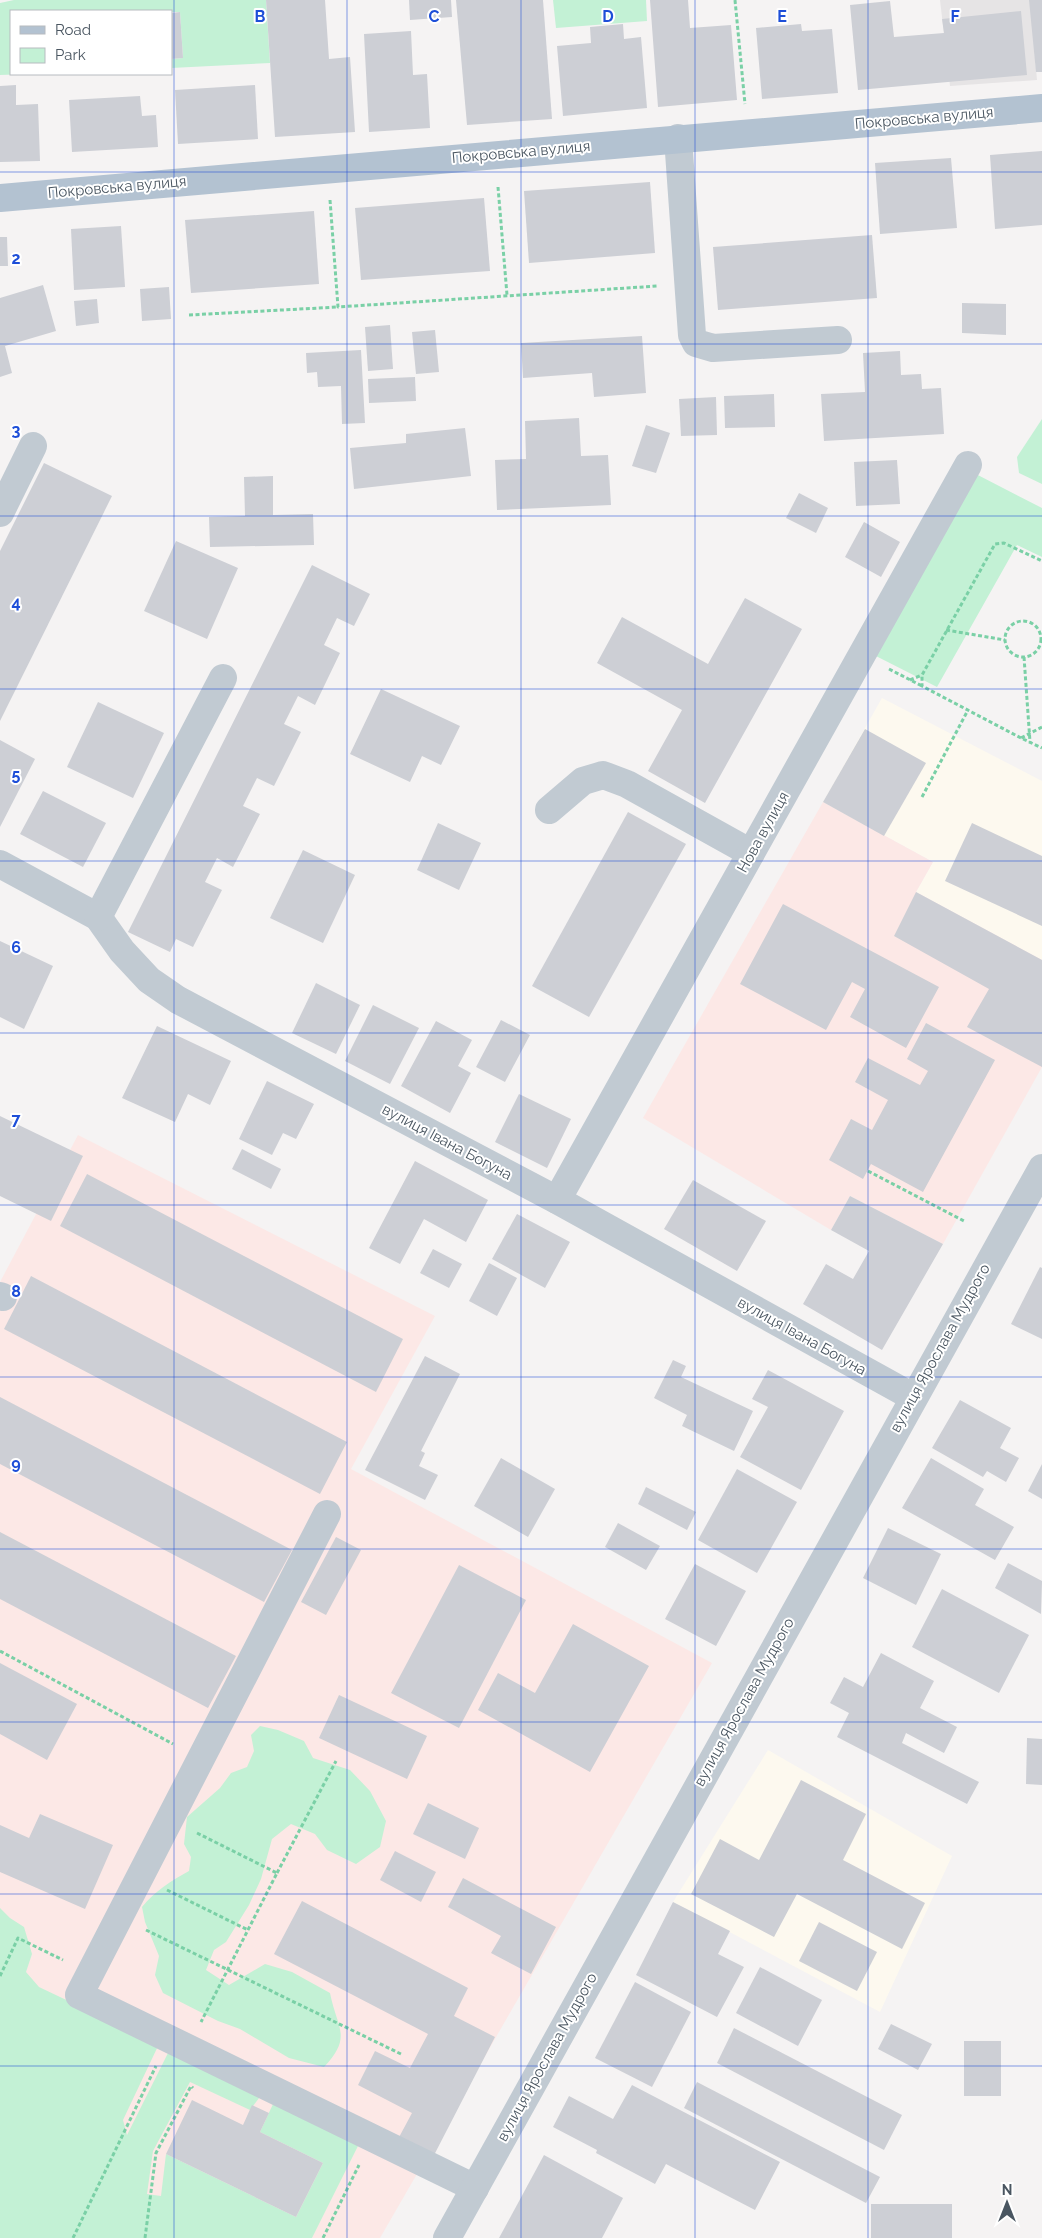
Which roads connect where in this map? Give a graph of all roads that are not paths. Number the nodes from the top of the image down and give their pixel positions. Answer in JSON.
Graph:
{"nodes":[{"id":1,"x":1042,"y":108,"type":"edge"},
{"id":2,"x":678,"y":138,"type":"junction"},
{"id":3,"x":0,"y":198,"type":"edge"},
{"id":4,"x":838,"y":340,"type":"dead end"},
{"id":5,"x":33,"y":446,"type":"dead end"},
{"id":6,"x":968,"y":464,"type":"dead end"},
{"id":7,"x":0,"y":513,"type":"edge"},
{"id":8,"x":223,"y":678,"type":"dead end"},
{"id":9,"x":549,"y":810,"type":"dead end"},
{"id":10,"x":751,"y":853,"type":"junction"},
{"id":11,"x":0,"y":864,"type":"edge"},
{"id":12,"x":98,"y":917,"type":"junction"},
{"id":13,"x":1042,"y":1168,"type":"edge"},
{"id":14,"x":557,"y":1200,"type":"junction"},
{"id":15,"x":913,"y":1397,"type":"junction"},
{"id":16,"x":327,"y":1514,"type":"dead end"},
{"id":17,"x":475,"y":2188,"type":"junction"},
{"id":18,"x":447,"y":2238,"type":"edge"}],
"edges":[{"from":1,"to":2,"type":"main road","name":"Покровська вулиця"},
{"from":2,"to":3,"type":"main road","name":"Покровська вулиця"},
{"from":2,"to":4,"type":"street"},
{"from":5,"to":7,"type":"street"},
{"from":6,"to":10,"type":"street","name":"Нова вулиця"},
{"from":8,"to":12,"type":"street"},
{"from":9,"to":10,"type":"street"},
{"from":10,"to":14,"type":"street","name":"Нова вулиця"},
{"from":11,"to":12,"type":"street","name":"вулиця Івана Богуна"},
{"from":12,"to":14,"type":"street","name":"вулиця Івана Богуна"},
{"from":13,"to":15,"type":"street","name":"вулиця Ярослава Мудрого"},
{"from":14,"to":15,"type":"street","name":"вулиця Івана Богуна"},
{"from":15,"to":17,"type":"street","name":"вулиця Ярослава Мудрого"},
{"from":16,"to":17,"type":"street"},
{"from":17,"to":18,"type":"street","name":"вулиця Ярослава Мудрого"}]}
